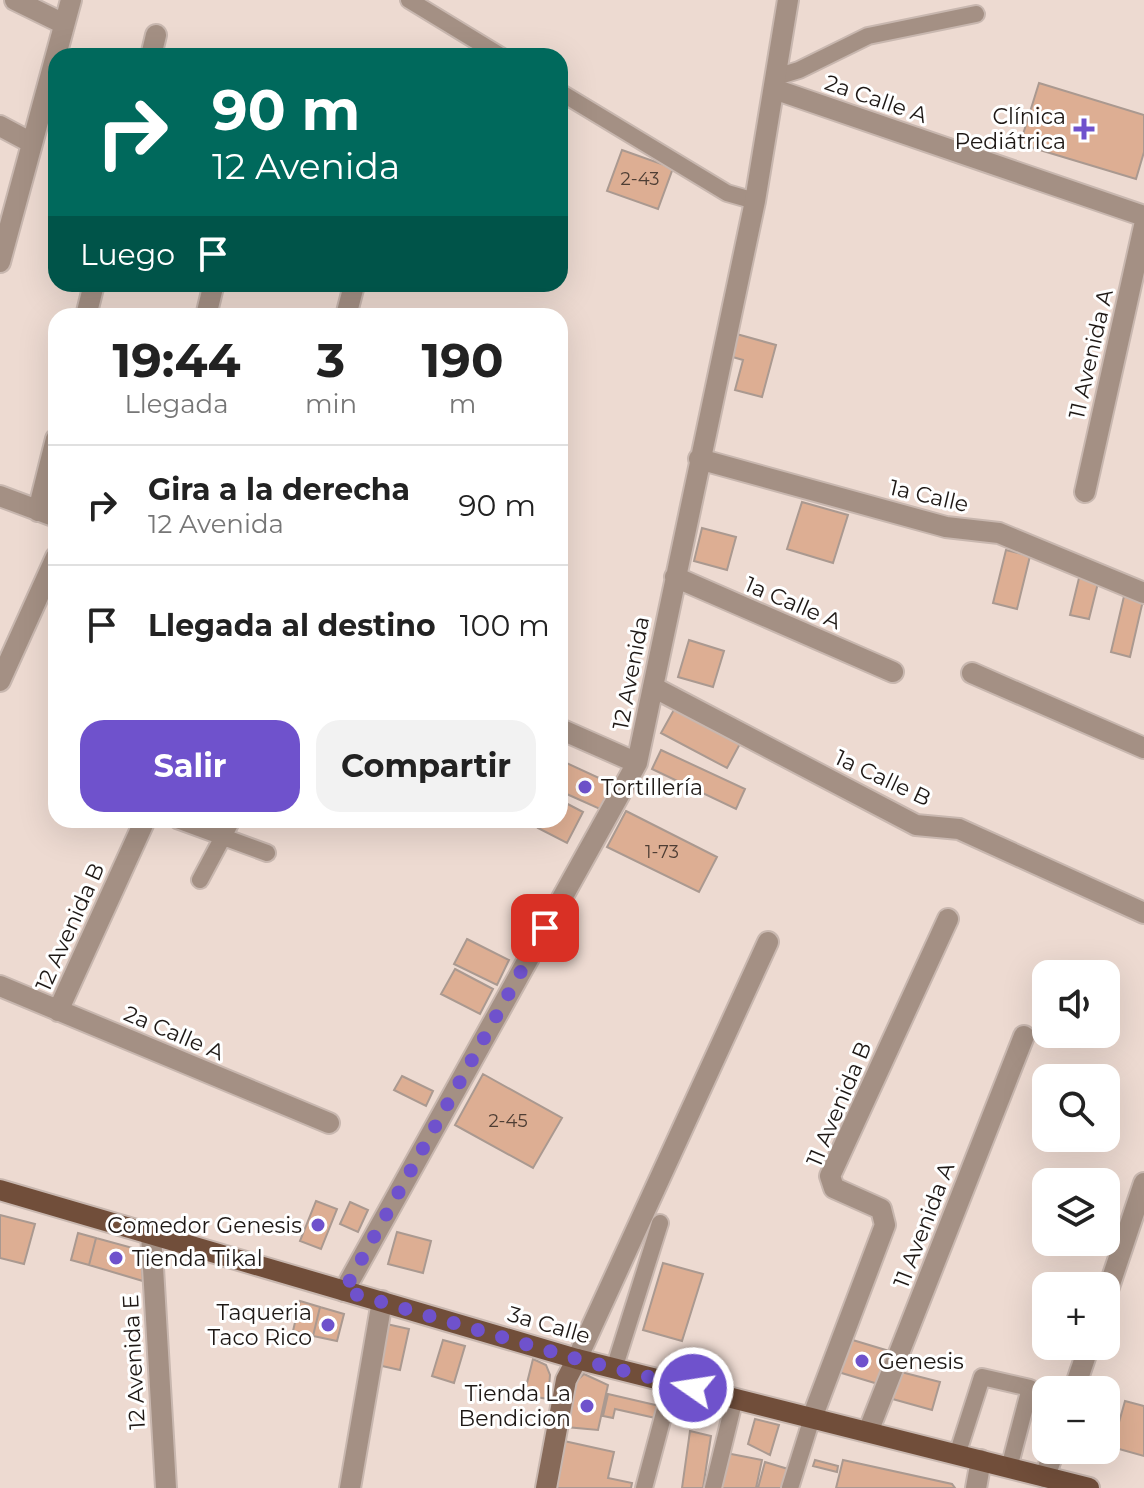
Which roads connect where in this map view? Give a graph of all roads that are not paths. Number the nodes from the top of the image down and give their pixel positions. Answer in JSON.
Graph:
{"nodes":[{"id":1,"x":15,"y":0,"type":"edge"},
{"id":2,"x":71,"y":0,"type":"edge"},
{"id":3,"x":409,"y":0,"type":"edge"},
{"id":4,"x":788,"y":0,"type":"edge"},
{"id":5,"x":976,"y":14,"type":"dead end"},
{"id":6,"x":64,"y":24,"type":"junction"},
{"id":7,"x":156,"y":35,"type":"dead end"},
{"id":8,"x":57,"y":48,"type":"edge"},
{"id":9,"x":153,"y":48,"type":"edge"},
{"id":10,"x":488,"y":48,"type":"edge"},
{"id":11,"x":48,"y":80,"type":"edge"},
{"id":12,"x":775,"y":83,"type":"junction"},
{"id":13,"x":568,"y":97,"type":"edge"},
{"id":14,"x":0,"y":126,"type":"edge"},
{"id":15,"x":30,"y":142,"type":"junction"},
{"id":16,"x":755,"y":201,"type":"junction"},
{"id":17,"x":1144,"y":216,"type":"edge"},
{"id":18,"x":1144,"y":226,"type":"edge"},
{"id":19,"x":4,"y":231,"type":"edge"},
{"id":20,"x":0,"y":262,"type":"edge"},
{"id":21,"x":699,"y":459,"type":"junction"},
{"id":22,"x":1085,"y":492,"type":"dead end"},
{"id":23,"x":0,"y":496,"type":"edge"},
{"id":24,"x":47,"y":514,"type":"edge"},
{"id":25,"x":48,"y":575,"type":"edge"},
{"id":26,"x":675,"y":577,"type":"junction"},
{"id":27,"x":1144,"y":593,"type":"edge"},
{"id":28,"x":893,"y":672,"type":"dead end"},
{"id":29,"x":972,"y":673,"type":"dead end"},
{"id":30,"x":0,"y":681,"type":"edge"},
{"id":31,"x":653,"y":687,"type":"junction"},
{"id":32,"x":568,"y":733,"type":"edge"},
{"id":33,"x":1144,"y":748,"type":"edge"},
{"id":34,"x":637,"y":763,"type":"junction"},
{"id":35,"x":141,"y":828,"type":"edge"},
{"id":36,"x":200,"y":828,"type":"edge"},
{"id":37,"x":228,"y":828,"type":"edge"},
{"id":38,"x":223,"y":836,"type":"junction"},
{"id":39,"x":267,"y":853,"type":"dead end"},
{"id":40,"x":200,"y":880,"type":"dead end"},
{"id":41,"x":1144,"y":913,"type":"edge"},
{"id":42,"x":948,"y":919,"type":"dead end"},
{"id":43,"x":768,"y":942,"type":"dead end"},
{"id":44,"x":0,"y":986,"type":"edge"},
{"id":45,"x":58,"y":1011,"type":"junction"},
{"id":46,"x":1024,"y":1036,"type":"dead end"},
{"id":47,"x":329,"y":1123,"type":"dead end"},
{"id":48,"x":1144,"y":1183,"type":"edge"},
{"id":49,"x":0,"y":1190,"type":"edge"},
{"id":50,"x":660,"y":1223,"type":"dead end"},
{"id":51,"x":151,"y":1234,"type":"junction"},
{"id":52,"x":1114,"y":1272,"type":"edge"},
{"id":53,"x":344,"y":1291,"type":"junction"},
{"id":54,"x":382,"y":1301,"type":"junction"},
{"id":55,"x":577,"y":1359,"type":"junction"},
{"id":56,"x":614,"y":1369,"type":"junction"},
{"id":57,"x":672,"y":1383,"type":"junction"},
{"id":58,"x":735,"y":1398,"type":"junction"},
{"id":59,"x":812,"y":1418,"type":"junction"},
{"id":60,"x":868,"y":1432,"type":"junction"},
{"id":61,"x":957,"y":1455,"type":"junction"},
{"id":62,"x":981,"y":1460,"type":"junction"},
{"id":63,"x":1049,"y":1464,"type":"edge"},
{"id":64,"x":1009,"y":1468,"type":"junction"},
{"id":65,"x":1045,"y":1477,"type":"junction"},
{"id":66,"x":166,"y":1488,"type":"edge"},
{"id":67,"x":350,"y":1488,"type":"edge"},
{"id":68,"x":546,"y":1488,"type":"edge"},
{"id":69,"x":644,"y":1488,"type":"edge"},
{"id":70,"x":713,"y":1488,"type":"edge"},
{"id":71,"x":790,"y":1488,"type":"edge"},
{"id":72,"x":976,"y":1488,"type":"edge"},
{"id":73,"x":1089,"y":1488,"type":"edge"}],
"edges":[{"from":1,"to":6,"type":"street"},
{"from":2,"to":6,"type":"street"},
{"from":3,"to":10,"type":"lane"},
{"from":4,"to":12,"type":"street","name":"12 Avenida"},
{"from":5,"to":12,"type":"lane"},
{"from":6,"to":8,"type":"street"},
{"from":7,"to":9,"type":"street"},
{"from":11,"to":15,"type":"street"},
{"from":12,"to":16,"type":"street","name":"12 Avenida"},
{"from":12,"to":17,"type":"street","name":"2a Calle A"},
{"from":13,"to":16,"type":"lane"},
{"from":14,"to":15,"type":"street"},
{"from":15,"to":19,"type":"street"},
{"from":16,"to":21,"type":"street","name":"12 Avenida"},
{"from":18,"to":22,"type":"street","name":"11 Avenida A"},
{"from":19,"to":20,"type":"street"},
{"from":21,"to":26,"type":"street","name":"12 Avenida"},
{"from":21,"to":27,"type":"street","name":"1a Calle"},
{"from":23,"to":24,"type":"street"},
{"from":25,"to":30,"type":"street"},
{"from":26,"to":28,"type":"street","name":"1a Calle A"},
{"from":26,"to":31,"type":"street","name":"12 Avenida"},
{"from":29,"to":33,"type":"street"},
{"from":31,"to":34,"type":"street","name":"12 Avenida"},
{"from":31,"to":41,"type":"street","name":"1a Calle B"},
{"from":32,"to":34,"type":"street"},
{"from":34,"to":53,"type":"street","name":"12 Avenida"},
{"from":35,"to":45,"type":"street","name":"12 Avenida B"},
{"from":36,"to":38,"type":"lane"},
{"from":37,"to":38,"type":"lane"},
{"from":38,"to":39,"type":"lane"},
{"from":38,"to":40,"type":"lane"},
{"from":42,"to":59,"type":"street","name":"11 Avenida B"},
{"from":43,"to":55,"type":"street"},
{"from":44,"to":45,"type":"street","name":"2a Calle A"},
{"from":45,"to":47,"type":"street","name":"2a Calle A"},
{"from":46,"to":60,"type":"street","name":"11 Avenida A"},
{"from":48,"to":52,"type":"street"},
{"from":49,"to":51,"type":"main road","name":"3a Calle"},
{"from":50,"to":56,"type":"lane"},
{"from":51,"to":53,"type":"main road","name":"3a Calle"},
{"from":51,"to":66,"type":"street","name":"12 Avenida E"},
{"from":53,"to":54,"type":"main road","name":"3a Calle"},
{"from":54,"to":55,"type":"main road","name":"3a Calle"},
{"from":54,"to":67,"type":"street"},
{"from":55,"to":56,"type":"main road","name":"3a Calle"},
{"from":55,"to":68,"type":"main road"},
{"from":56,"to":57,"type":"main road","name":"3a Calle"},
{"from":57,"to":58,"type":"main road","name":"3a Calle"},
{"from":57,"to":69,"type":"lane"},
{"from":58,"to":59,"type":"main road","name":"3a Calle"},
{"from":58,"to":70,"type":"lane"},
{"from":59,"to":60,"type":"main road","name":"3a Calle"},
{"from":59,"to":71,"type":"lane"},
{"from":60,"to":61,"type":"main road","name":"3a Calle"},
{"from":61,"to":62,"type":"main road","name":"3a Calle"},
{"from":61,"to":64,"type":"lane"},
{"from":62,"to":64,"type":"main road","name":"3a Calle"},
{"from":62,"to":72,"type":"street"},
{"from":63,"to":65,"type":"street"},
{"from":64,"to":65,"type":"main road","name":"3a Calle"},
{"from":65,"to":73,"type":"main road","name":"3a Calle"}]}
